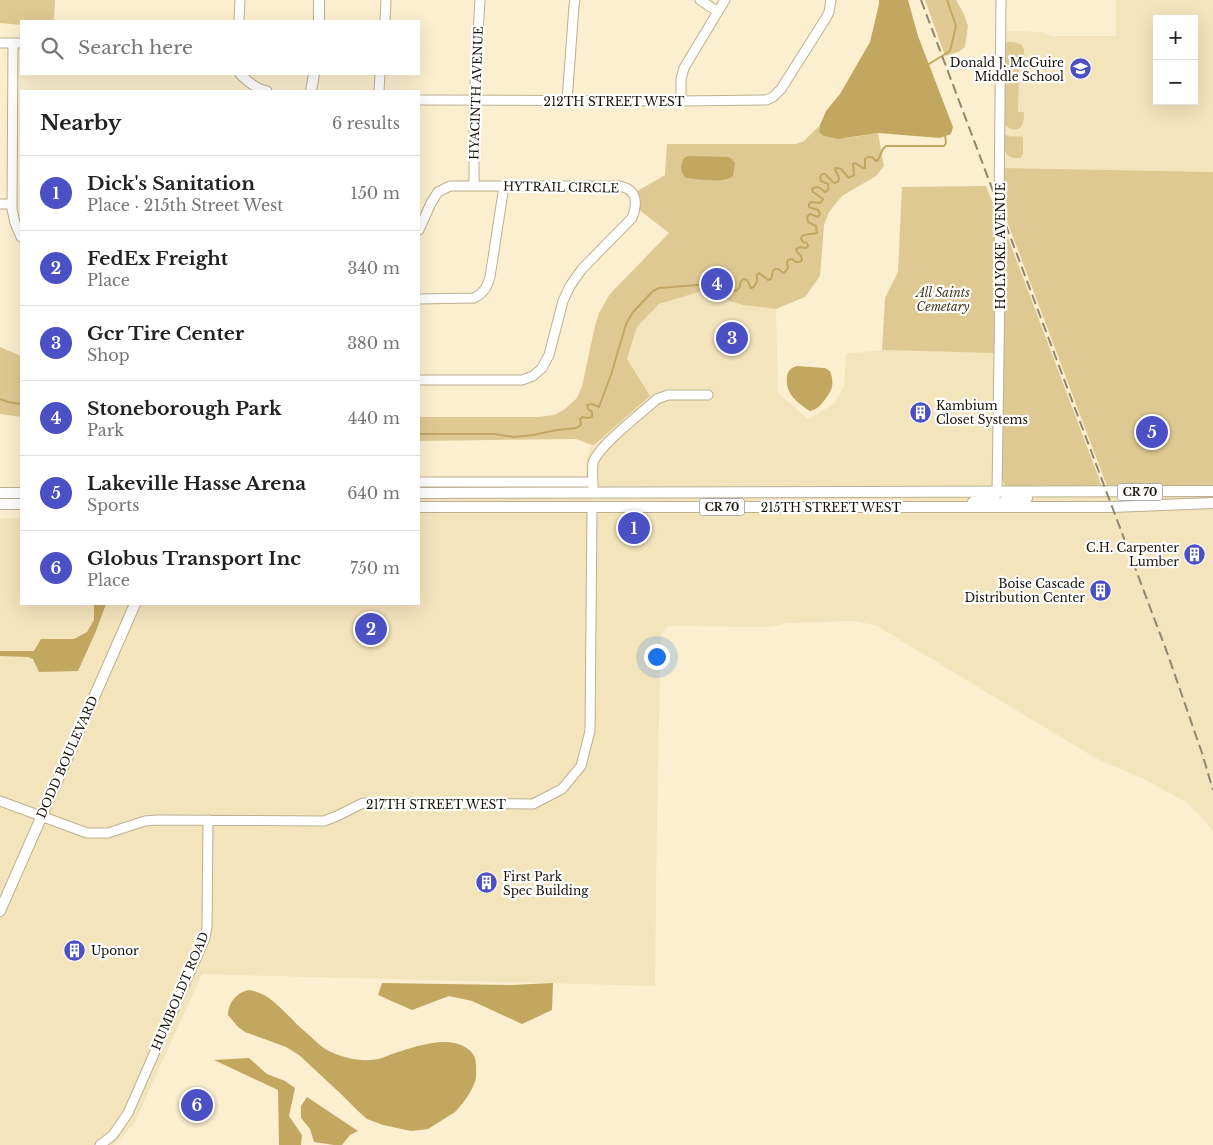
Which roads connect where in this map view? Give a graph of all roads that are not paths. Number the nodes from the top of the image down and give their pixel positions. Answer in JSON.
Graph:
{"nodes":[{"id":1,"x":240,"y":0,"type":"edge"},
{"id":2,"x":319,"y":0,"type":"edge"},
{"id":3,"x":386,"y":0,"type":"edge"},
{"id":4,"x":480,"y":0,"type":"edge"},
{"id":5,"x":576,"y":0,"type":"edge"},
{"id":6,"x":700,"y":0,"type":"edge"},
{"id":7,"x":725,"y":0,"type":"edge"},
{"id":8,"x":831,"y":0,"type":"edge"},
{"id":9,"x":1001,"y":0,"type":"edge"},
{"id":10,"x":717,"y":11,"type":"junction"},
{"id":11,"x":239,"y":20,"type":"edge"},
{"id":12,"x":319,"y":20,"type":"edge"},
{"id":13,"x":385,"y":20,"type":"edge"},
{"id":14,"x":0,"y":43,"type":"edge"},
{"id":15,"x":17,"y":44,"type":"edge"},
{"id":16,"x":241,"y":75,"type":"edge"},
{"id":17,"x":314,"y":75,"type":"edge"},
{"id":18,"x":380,"y":75,"type":"edge"},
{"id":19,"x":253,"y":88,"type":"edge"},
{"id":20,"x":311,"y":90,"type":"edge"},
{"id":21,"x":379,"y":90,"type":"edge"},
{"id":22,"x":420,"y":100,"type":"edge"},
{"id":23,"x":474,"y":101,"type":"junction"},
{"id":24,"x":567,"y":101,"type":"junction"},
{"id":25,"x":681,"y":101,"type":"junction"},
{"id":26,"x":474,"y":186,"type":"junction"},
{"id":27,"x":504,"y":186,"type":"junction"},
{"id":28,"x":0,"y":204,"type":"edge"},
{"id":29,"x":12,"y":204,"type":"junction"},
{"id":30,"x":421,"y":220,"type":"edge"},
{"id":31,"x":20,"y":235,"type":"edge"},
{"id":32,"x":420,"y":299,"type":"edge"},
{"id":33,"x":420,"y":380,"type":"edge"},
{"id":34,"x":708,"y":395,"type":"dead end"},
{"id":35,"x":420,"y":482,"type":"edge"},
{"id":36,"x":593,"y":487,"type":"junction"},
{"id":37,"x":1213,"y":491,"type":"edge"},
{"id":38,"x":0,"y":492,"type":"edge"},
{"id":39,"x":20,"y":492,"type":"edge"},
{"id":40,"x":669,"y":492,"type":"junction"},
{"id":41,"x":997,"y":492,"type":"junction"},
{"id":42,"x":1068,"y":492,"type":"junction"},
{"id":43,"x":420,"y":493,"type":"edge"},
{"id":44,"x":1213,"y":503,"type":"edge"},
{"id":45,"x":0,"y":504,"type":"edge"},
{"id":46,"x":20,"y":504,"type":"edge"},
{"id":47,"x":420,"y":507,"type":"edge"},
{"id":48,"x":915,"y":507,"type":"junction"},
{"id":49,"x":997,"y":507,"type":"junction"},
{"id":50,"x":515,"y":508,"type":"junction"},
{"id":51,"x":592,"y":508,"type":"junction"},
{"id":52,"x":134,"y":605,"type":"edge"},
{"id":53,"x":0,"y":801,"type":"edge"},
{"id":54,"x":41,"y":816,"type":"junction"},
{"id":55,"x":208,"y":820,"type":"junction"},
{"id":56,"x":0,"y":911,"type":"edge"},
{"id":57,"x":100,"y":1145,"type":"edge"}],
"edges":[{"from":1,"to":11,"type":"street"},
{"from":2,"to":12,"type":"main road"},
{"from":3,"to":13,"type":"street"},
{"from":4,"to":23,"type":"street","name":"HYACINTH AVENUE"},
{"from":5,"to":24,"type":"street"},
{"from":6,"to":10,"type":"street"},
{"from":7,"to":10,"type":"street"},
{"from":8,"to":25,"type":"street","name":"212TH STREET WEST"},
{"from":9,"to":41,"type":"street","name":"HOLYOKE AVENUE"},
{"from":10,"to":25,"type":"street"},
{"from":14,"to":15,"type":"street"},
{"from":15,"to":29,"type":"street"},
{"from":16,"to":19,"type":"street"},
{"from":17,"to":20,"type":"main road"},
{"from":18,"to":21,"type":"street"},
{"from":22,"to":23,"type":"street","name":"212TH STREET WEST"},
{"from":23,"to":24,"type":"street","name":"212TH STREET WEST"},
{"from":23,"to":26,"type":"street","name":"HYACINTH AVENUE"},
{"from":24,"to":25,"type":"street","name":"212TH STREET WEST"},
{"from":26,"to":27,"type":"street","name":"HYTRAIL CIRCLE"},
{"from":26,"to":30,"type":"street","name":"HYTRAIL CIRCLE"},
{"from":27,"to":32,"type":"street"},
{"from":27,"to":33,"type":"street","name":"HYTRAIL CIRCLE"},
{"from":28,"to":29,"type":"street"},
{"from":29,"to":31,"type":"street"},
{"from":34,"to":36,"type":"street"},
{"from":35,"to":36,"type":"street","name":"215TH STREET WEST"},
{"from":36,"to":40,"type":"main road","name":"215TH STREET WEST","number":"CR 70"},
{"from":36,"to":43,"type":"main road","name":"215TH STREET WEST","number":"CR 70"},
{"from":36,"to":50,"type":"main road"},
{"from":37,"to":42,"type":"main road","name":"215TH STREET WEST","number":"CR 70"},
{"from":38,"to":39,"type":"main road"},
{"from":40,"to":41,"type":"main road","name":"215TH STREET WEST","number":"CR 70"},
{"from":40,"to":51,"type":"main road"},
{"from":41,"to":42,"type":"main road","name":"215TH STREET WEST","number":"CR 70"},
{"from":41,"to":48,"type":"main road"},
{"from":42,"to":49,"type":"main road"},
{"from":44,"to":49,"type":"main road","name":"215TH STREET WEST","number":"CR 70"},
{"from":45,"to":46,"type":"main road"},
{"from":47,"to":50,"type":"main road","name":"215TH STREET WEST","number":"CR 70"},
{"from":48,"to":49,"type":"main road","name":"215TH STREET WEST","number":"CR 70"},
{"from":48,"to":51,"type":"main road","name":"215TH STREET WEST","number":"CR 70"},
{"from":50,"to":51,"type":"main road","name":"215TH STREET WEST","number":"CR 70"},
{"from":51,"to":55,"type":"street","name":"217TH STREET WEST"},
{"from":52,"to":54,"type":"main road","name":"DODD BOULEVARD"},
{"from":53,"to":54,"type":"street","name":"217TH STREET WEST"},
{"from":54,"to":55,"type":"street","name":"217TH STREET WEST"},
{"from":54,"to":56,"type":"main road","name":"DODD BOULEVARD"},
{"from":55,"to":57,"type":"street","name":"HUMBOLDT ROAD"}]}
